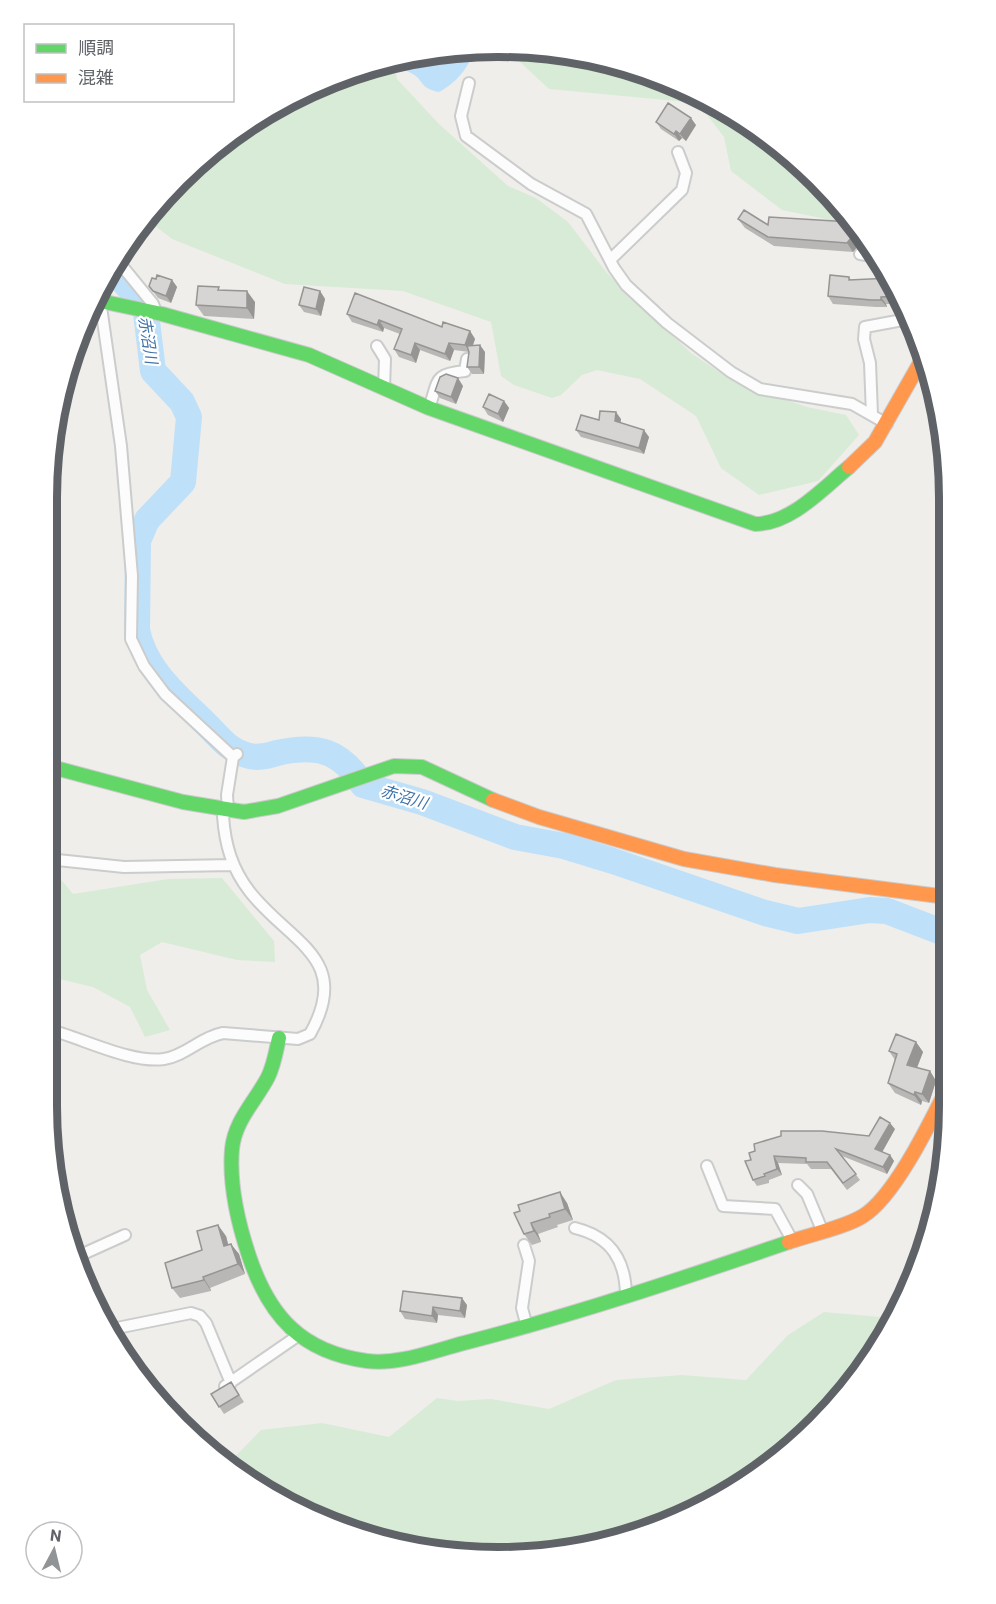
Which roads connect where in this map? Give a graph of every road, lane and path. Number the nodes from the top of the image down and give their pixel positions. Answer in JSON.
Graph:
{"nodes":[{"id":1,"x":469,"y":84,"type":"dead end"},
{"id":2,"x":678,"y":152,"type":"dead end"},
{"id":3,"x":860,"y":254,"type":"dead end"},
{"id":4,"x":866,"y":255,"type":"edge"},
{"id":5,"x":610,"y":260,"type":"junction"},
{"id":6,"x":123,"y":267,"type":"edge"},
{"id":7,"x":105,"y":298,"type":"edge"},
{"id":8,"x":101,"y":305,"type":"edge"},
{"id":9,"x":150,"y":311,"type":"junction"},
{"id":10,"x":901,"y":320,"type":"edge"},
{"id":11,"x":377,"y":346,"type":"dead end"},
{"id":12,"x":467,"y":359,"type":"edge"},
{"id":13,"x":919,"y":366,"type":"edge"},
{"id":14,"x":384,"y":389,"type":"junction"},
{"id":15,"x":429,"y":408,"type":"junction"},
{"id":16,"x":872,"y":415,"type":"junction"},
{"id":17,"x":887,"y":424,"type":"junction"},
{"id":18,"x":57,"y":768,"type":"edge"},
{"id":19,"x":228,"y":810,"type":"junction"},
{"id":20,"x":57,"y":860,"type":"edge"},
{"id":21,"x":233,"y":865,"type":"junction"},
{"id":22,"x":939,"y":896,"type":"edge"},
{"id":23,"x":57,"y":1032,"type":"edge"},
{"id":24,"x":279,"y":1038,"type":"junction"},
{"id":25,"x":939,"y":1106,"type":"edge"},
{"id":26,"x":707,"y":1166,"type":"dead end"},
{"id":27,"x":798,"y":1185,"type":"dead end"},
{"id":28,"x":575,"y":1227,"type":"dead end"},
{"id":29,"x":822,"y":1230,"type":"junction"},
{"id":30,"x":125,"y":1234,"type":"dead end"},
{"id":31,"x":792,"y":1240,"type":"junction"},
{"id":32,"x":525,"y":1245,"type":"edge"},
{"id":33,"x":82,"y":1254,"type":"edge"},
{"id":34,"x":626,"y":1297,"type":"junction"},
{"id":35,"x":527,"y":1327,"type":"junction"},
{"id":36,"x":117,"y":1328,"type":"edge"},
{"id":37,"x":299,"y":1335,"type":"junction"}],
"edges":[{"from":1,"to":5,"type":"street"},
{"from":2,"to":5,"type":"street"},
{"from":3,"to":4,"type":"street"},
{"from":5,"to":16,"type":"street"},
{"from":6,"to":9,"type":"street"},
{"from":7,"to":9,"type":"street"},
{"from":8,"to":19,"type":"street"},
{"from":9,"to":14,"type":"street"},
{"from":10,"to":16,"type":"street"},
{"from":11,"to":14,"type":"street"},
{"from":12,"to":15,"type":"street"},
{"from":13,"to":17,"type":"street"},
{"from":14,"to":15,"type":"street"},
{"from":15,"to":17,"type":"street"},
{"from":16,"to":17,"type":"street"},
{"from":18,"to":19,"type":"street"},
{"from":19,"to":21,"type":"street"},
{"from":19,"to":22,"type":"street"},
{"from":20,"to":21,"type":"street"},
{"from":21,"to":24,"type":"street"},
{"from":23,"to":24,"type":"street"},
{"from":24,"to":37,"type":"street"},
{"from":25,"to":29,"type":"street"},
{"from":26,"to":31,"type":"street"},
{"from":27,"to":29,"type":"street"},
{"from":28,"to":34,"type":"street"},
{"from":29,"to":31,"type":"street"},
{"from":30,"to":33,"type":"street"},
{"from":31,"to":34,"type":"street"},
{"from":32,"to":35,"type":"street"},
{"from":34,"to":35,"type":"street"},
{"from":35,"to":37,"type":"street"},
{"from":36,"to":37,"type":"street"}]}
